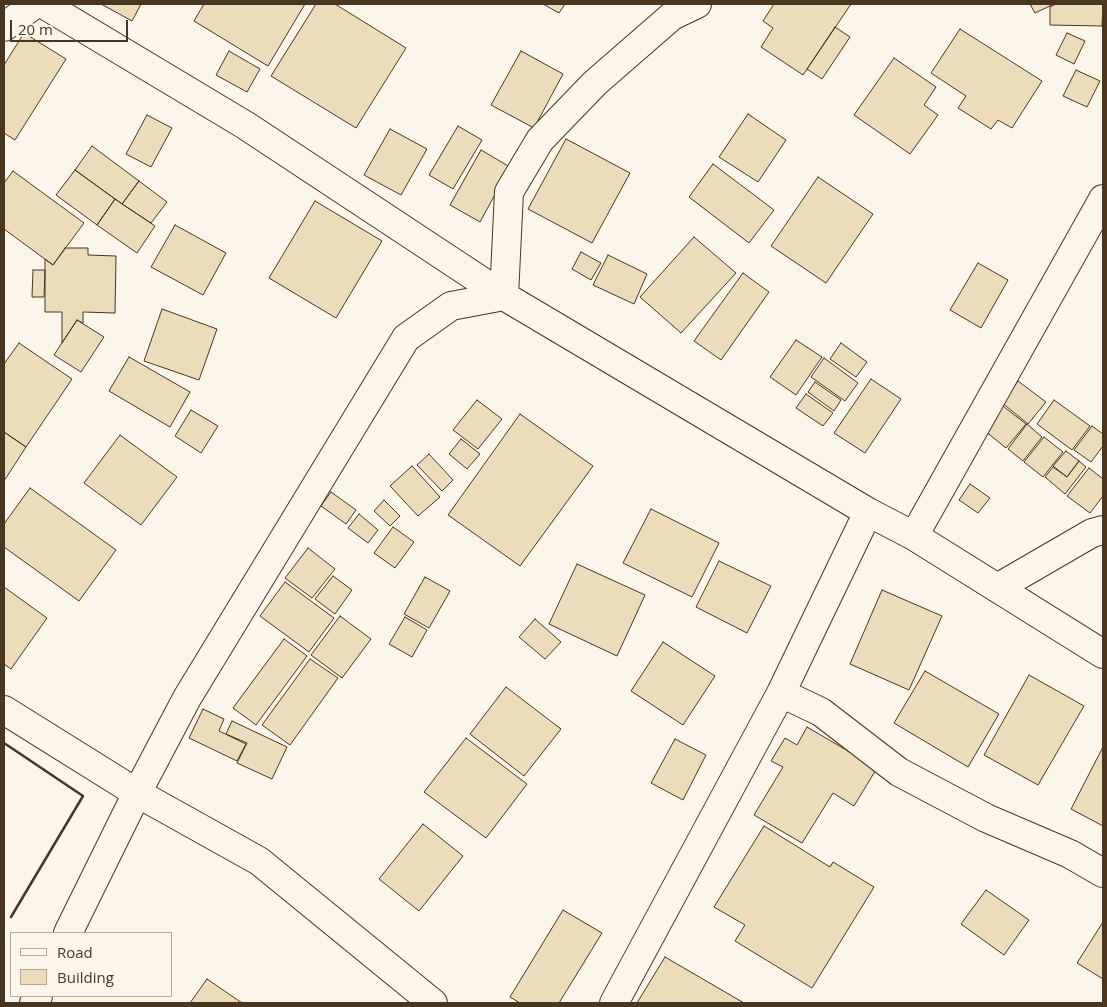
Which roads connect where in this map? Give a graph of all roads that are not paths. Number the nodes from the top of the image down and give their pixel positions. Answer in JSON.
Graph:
{"nodes":[{"id":1,"x":34,"y":4,"type":"edge"},
{"id":2,"x":43,"y":4,"type":"edge"},
{"id":3,"x":697,"y":4,"type":"edge"},
{"id":4,"x":4,"y":27,"type":"edge"},
{"id":5,"x":1103,"y":200,"type":"edge"},
{"id":6,"x":504,"y":296,"type":"junction"},
{"id":7,"x":868,"y":512,"type":"junction"},
{"id":8,"x":1103,"y":530,"type":"edge"},
{"id":9,"x":914,"y":536,"type":"junction"},
{"id":10,"x":997,"y":588,"type":"junction"},
{"id":11,"x":1103,"y":654,"type":"edge"},
{"id":12,"x":781,"y":693,"type":"junction"},
{"id":13,"x":4,"y":710,"type":"edge"},
{"id":14,"x":138,"y":792,"type":"junction"},
{"id":15,"x":1103,"y":873,"type":"edge"},
{"id":16,"x":68,"y":932,"type":"edge"},
{"id":17,"x":433,"y":1003,"type":"edge"},
{"id":18,"x":614,"y":1003,"type":"edge"}],
"edges":[{"from":1,"to":4,"type":"street"},
{"from":2,"to":6,"type":"street"},
{"from":3,"to":6,"type":"street"},
{"from":5,"to":9,"type":"street"},
{"from":6,"to":7,"type":"street"},
{"from":6,"to":14,"type":"street"},
{"from":7,"to":9,"type":"street"},
{"from":7,"to":12,"type":"street"},
{"from":8,"to":10,"type":"street"},
{"from":9,"to":10,"type":"street"},
{"from":10,"to":11,"type":"street"},
{"from":12,"to":15,"type":"street"},
{"from":12,"to":18,"type":"street"},
{"from":13,"to":14,"type":"street"},
{"from":14,"to":16,"type":"street"},
{"from":14,"to":17,"type":"street"}]}
